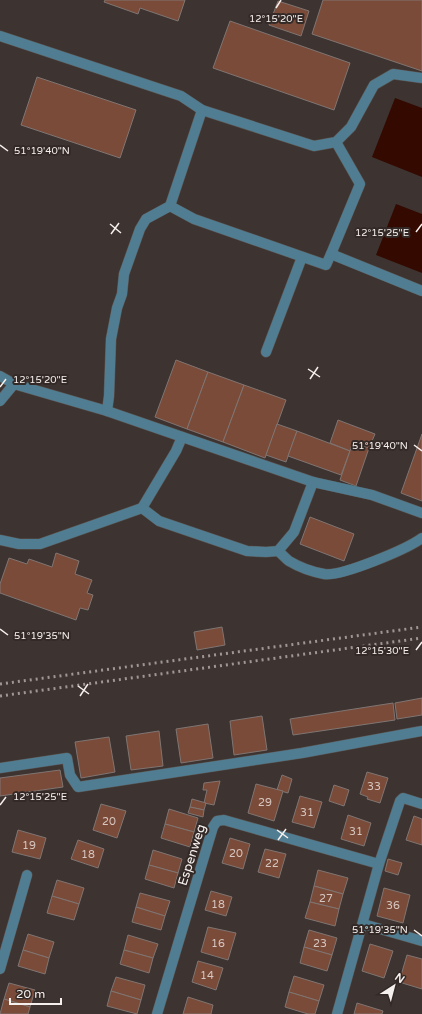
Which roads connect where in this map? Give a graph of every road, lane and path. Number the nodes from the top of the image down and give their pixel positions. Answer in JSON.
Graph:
{"nodes":[{"id":1,"x":0,"y":36,"type":"edge"},
{"id":2,"x":422,"y":78,"type":"edge"},
{"id":3,"x":202,"y":110,"type":"junction"},
{"id":4,"x":336,"y":142,"type":"junction"},
{"id":5,"x":170,"y":206,"type":"junction"},
{"id":6,"x":331,"y":254,"type":"junction"},
{"id":7,"x":302,"y":257,"type":"junction"},
{"id":8,"x":422,"y":291,"type":"edge"},
{"id":9,"x":266,"y":352,"type":"dead end"},
{"id":10,"x":0,"y":376,"type":"edge"},
{"id":11,"x":14,"y":384,"type":"junction"},
{"id":12,"x":0,"y":401,"type":"edge"},
{"id":13,"x":107,"y":411,"type":"junction"},
{"id":14,"x":182,"y":437,"type":"junction"},
{"id":15,"x":313,"y":482,"type":"junction"},
{"id":16,"x":142,"y":508,"type":"junction"},
{"id":17,"x":422,"y":513,"type":"edge"},
{"id":18,"x":422,"y":538,"type":"edge"},
{"id":19,"x":0,"y":540,"type":"edge"},
{"id":20,"x":278,"y":551,"type":"junction"},
{"id":21,"x":422,"y":731,"type":"edge"},
{"id":22,"x":0,"y":768,"type":"edge"},
{"id":23,"x":422,"y":804,"type":"edge"},
{"id":24,"x":379,"y":864,"type":"junction"},
{"id":25,"x":27,"y":875,"type":"dead end"},
{"id":26,"x":363,"y":924,"type":"junction"},
{"id":27,"x":422,"y":941,"type":"edge"},
{"id":28,"x":0,"y":969,"type":"edge"},
{"id":29,"x":157,"y":1014,"type":"edge"},
{"id":30,"x":337,"y":1014,"type":"edge"}],
"edges":[{"from":1,"to":3,"type":"street"},
{"from":2,"to":4,"type":"street"},
{"from":3,"to":4,"type":"street"},
{"from":3,"to":5,"type":"street"},
{"from":4,"to":6,"type":"street"},
{"from":5,"to":7,"type":"street"},
{"from":5,"to":13,"type":"street"},
{"from":6,"to":7,"type":"street"},
{"from":6,"to":8,"type":"street"},
{"from":7,"to":9,"type":"street"},
{"from":10,"to":11,"type":"street"},
{"from":11,"to":12,"type":"street"},
{"from":11,"to":13,"type":"street"},
{"from":13,"to":14,"type":"street"},
{"from":14,"to":15,"type":"street"},
{"from":14,"to":16,"type":"street"},
{"from":15,"to":17,"type":"street"},
{"from":15,"to":20,"type":"street"},
{"from":16,"to":19,"type":"street"},
{"from":16,"to":20,"type":"street"},
{"from":18,"to":20,"type":"street"},
{"from":21,"to":22,"type":"street"},
{"from":23,"to":24,"type":"street"},
{"from":24,"to":26,"type":"street"},
{"from":24,"to":29,"type":"street","name":"Espenweg"},
{"from":25,"to":28,"type":"street"},
{"from":26,"to":27,"type":"street"},
{"from":26,"to":30,"type":"street"}]}
